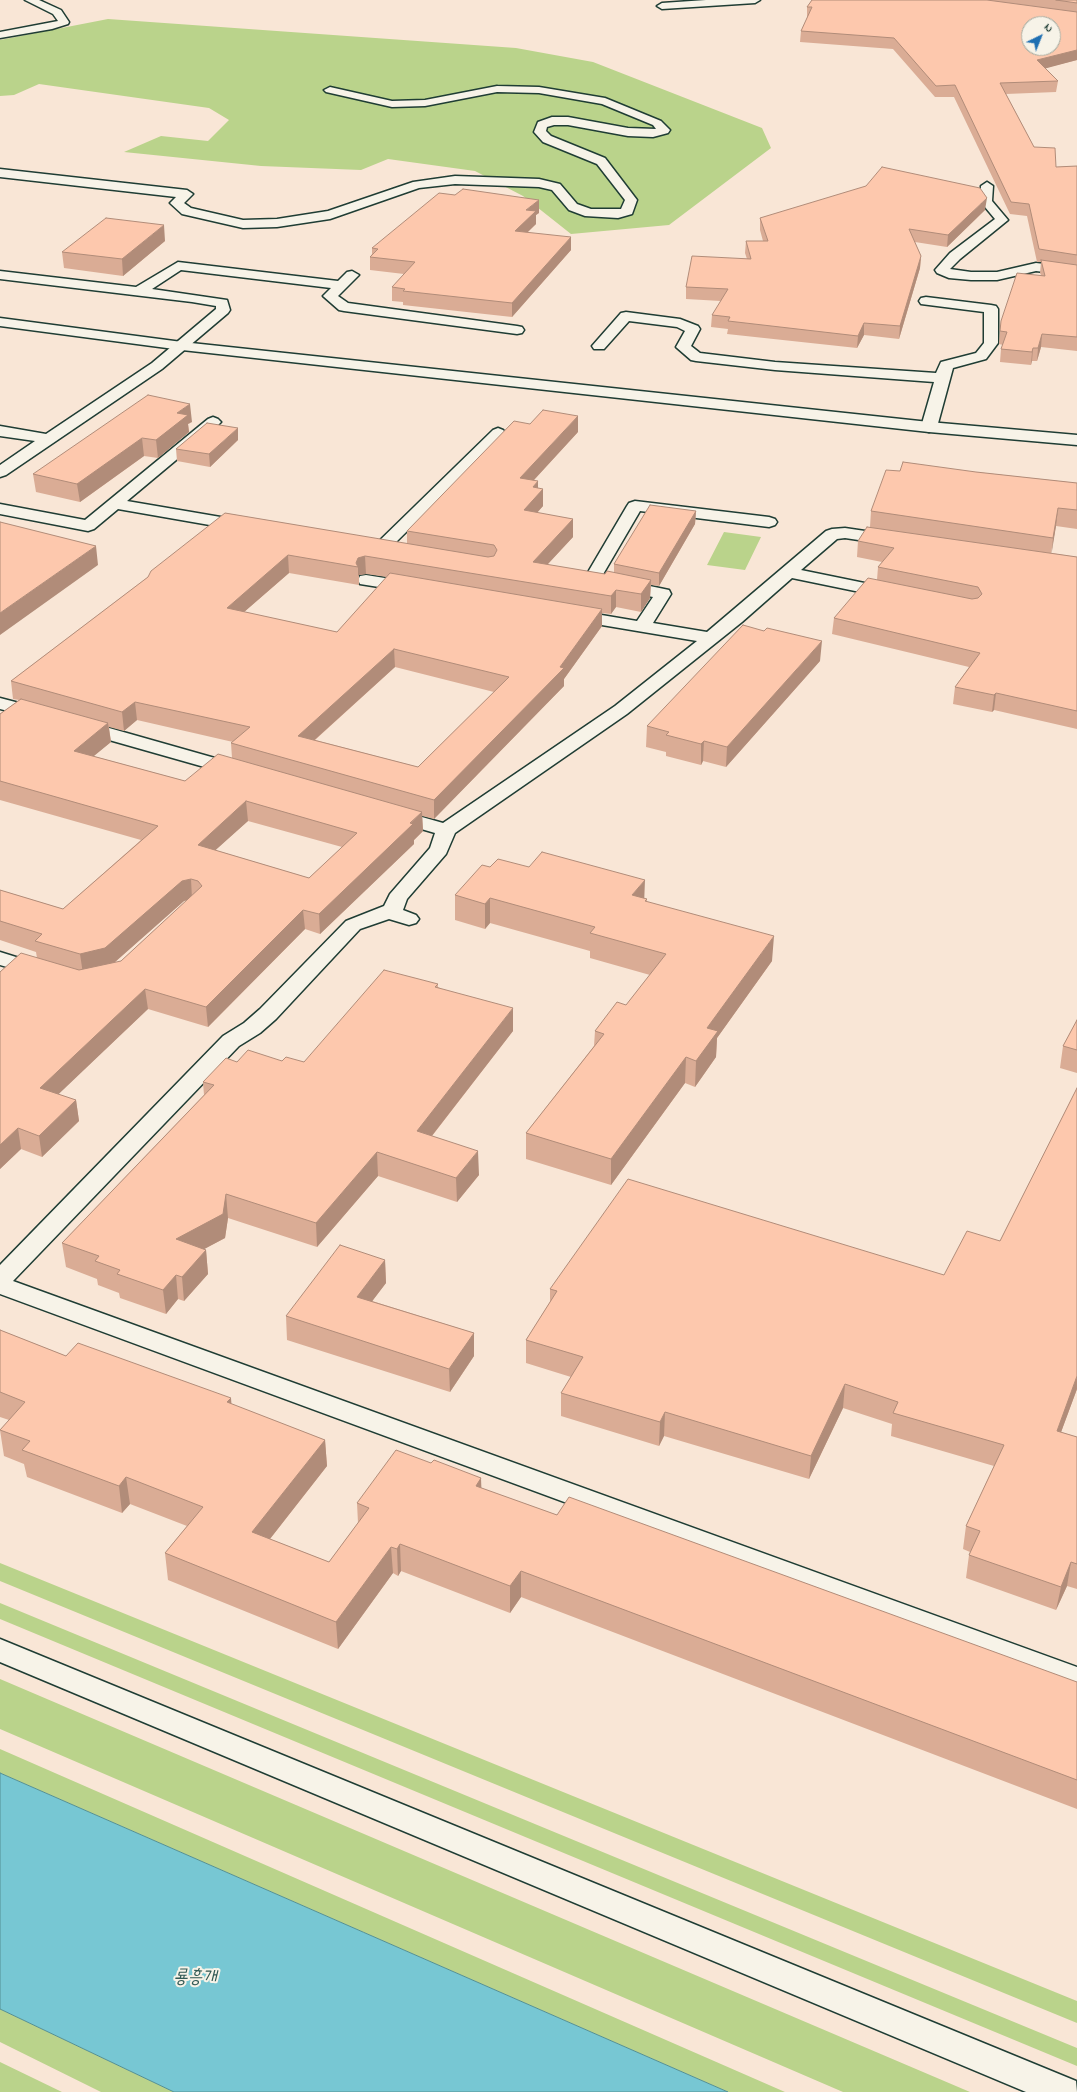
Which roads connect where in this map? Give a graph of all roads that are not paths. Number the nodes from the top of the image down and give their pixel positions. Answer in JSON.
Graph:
{"nodes":[{"id":1,"x":30,"y":0,"type":"edge"},
{"id":2,"x":755,"y":0,"type":"edge"},
{"id":3,"x":662,"y":6,"type":"dead end"},
{"id":4,"x":0,"y":35,"type":"edge"},
{"id":5,"x":330,"y":90,"type":"dead end"},
{"id":6,"x":0,"y":173,"type":"edge"},
{"id":7,"x":987,"y":186,"type":"dead end"},
{"id":8,"x":0,"y":265,"type":"edge"},
{"id":9,"x":1077,"y":272,"type":"edge"},
{"id":10,"x":0,"y":275,"type":"edge"},
{"id":11,"x":352,"y":275,"type":"dead end"},
{"id":12,"x":61,"y":282,"type":"junction"},
{"id":13,"x":342,"y":285,"type":"junction"},
{"id":14,"x":140,"y":291,"type":"junction"},
{"id":15,"x":926,"y":301,"type":"dead end"},
{"id":16,"x":0,"y":322,"type":"edge"},
{"id":17,"x":516,"y":330,"type":"dead end"},
{"id":18,"x":182,"y":346,"type":"junction"},
{"id":19,"x":598,"y":346,"type":"dead end"},
{"id":20,"x":942,"y":378,"type":"junction"},
{"id":21,"x":213,"y":422,"type":"edge"},
{"id":22,"x":929,"y":427,"type":"junction"},
{"id":23,"x":0,"y":431,"type":"edge"},
{"id":24,"x":498,"y":433,"type":"dead end"},
{"id":25,"x":48,"y":439,"type":"junction"},
{"id":26,"x":1077,"y":440,"type":"edge"},
{"id":27,"x":0,"y":472,"type":"edge"},
{"id":28,"x":114,"y":504,"type":"junction"},
{"id":29,"x":0,"y":509,"type":"edge"},
{"id":30,"x":769,"y":522,"type":"dead end"},
{"id":31,"x":262,"y":529,"type":"edge"},
{"id":32,"x":907,"y":542,"type":"edge"},
{"id":33,"x":380,"y":549,"type":"edge"},
{"id":34,"x":789,"y":572,"type":"junction"},
{"id":35,"x":366,"y":580,"type":"edge"},
{"id":36,"x":429,"y":590,"type":"edge"},
{"id":37,"x":902,"y":595,"type":"edge"},
{"id":38,"x":555,"y":612,"type":"edge"},
{"id":39,"x":642,"y":626,"type":"junction"},
{"id":40,"x":711,"y":638,"type":"junction"},
{"id":41,"x":0,"y":703,"type":"edge"},
{"id":42,"x":256,"y":775,"type":"edge"},
{"id":43,"x":377,"y":810,"type":"edge"},
{"id":44,"x":446,"y":830,"type":"junction"},
{"id":45,"x":0,"y":958,"type":"edge"},
{"id":46,"x":60,"y":976,"type":"edge"},
{"id":47,"x":0,"y":1280,"type":"edge"},
{"id":48,"x":0,"y":1285,"type":"edge"},
{"id":49,"x":0,"y":1650,"type":"edge"},
{"id":50,"x":1077,"y":1679,"type":"edge"},
{"id":51,"x":1064,"y":2092,"type":"edge"}],
"edges":[{"from":1,"to":4,"type":"street"},
{"from":2,"to":3,"type":"street"},
{"from":5,"to":6,"type":"street"},
{"from":7,"to":9,"type":"street"},
{"from":8,"to":12,"type":"street"},
{"from":10,"to":12,"type":"street"},
{"from":11,"to":13,"type":"street"},
{"from":12,"to":14,"type":"street"},
{"from":13,"to":14,"type":"street"},
{"from":13,"to":17,"type":"street"},
{"from":14,"to":18,"type":"street"},
{"from":15,"to":20,"type":"street"},
{"from":16,"to":18,"type":"street"},
{"from":18,"to":22,"type":"street"},
{"from":18,"to":25,"type":"street"},
{"from":19,"to":20,"type":"street"},
{"from":20,"to":22,"type":"street"},
{"from":21,"to":28,"type":"street"},
{"from":22,"to":26,"type":"street"},
{"from":23,"to":25,"type":"street"},
{"from":24,"to":33,"type":"street"},
{"from":25,"to":27,"type":"street"},
{"from":28,"to":29,"type":"street"},
{"from":28,"to":31,"type":"street"},
{"from":30,"to":39,"type":"street"},
{"from":32,"to":34,"type":"street"},
{"from":34,"to":37,"type":"street"},
{"from":34,"to":40,"type":"street"},
{"from":35,"to":36,"type":"street"},
{"from":38,"to":39,"type":"street"},
{"from":39,"to":40,"type":"street"},
{"from":40,"to":44,"type":"street"},
{"from":41,"to":42,"type":"street"},
{"from":43,"to":44,"type":"street"},
{"from":44,"to":47,"type":"street"},
{"from":45,"to":46,"type":"street"},
{"from":48,"to":50,"type":"street"},
{"from":49,"to":51,"type":"street"}]}
